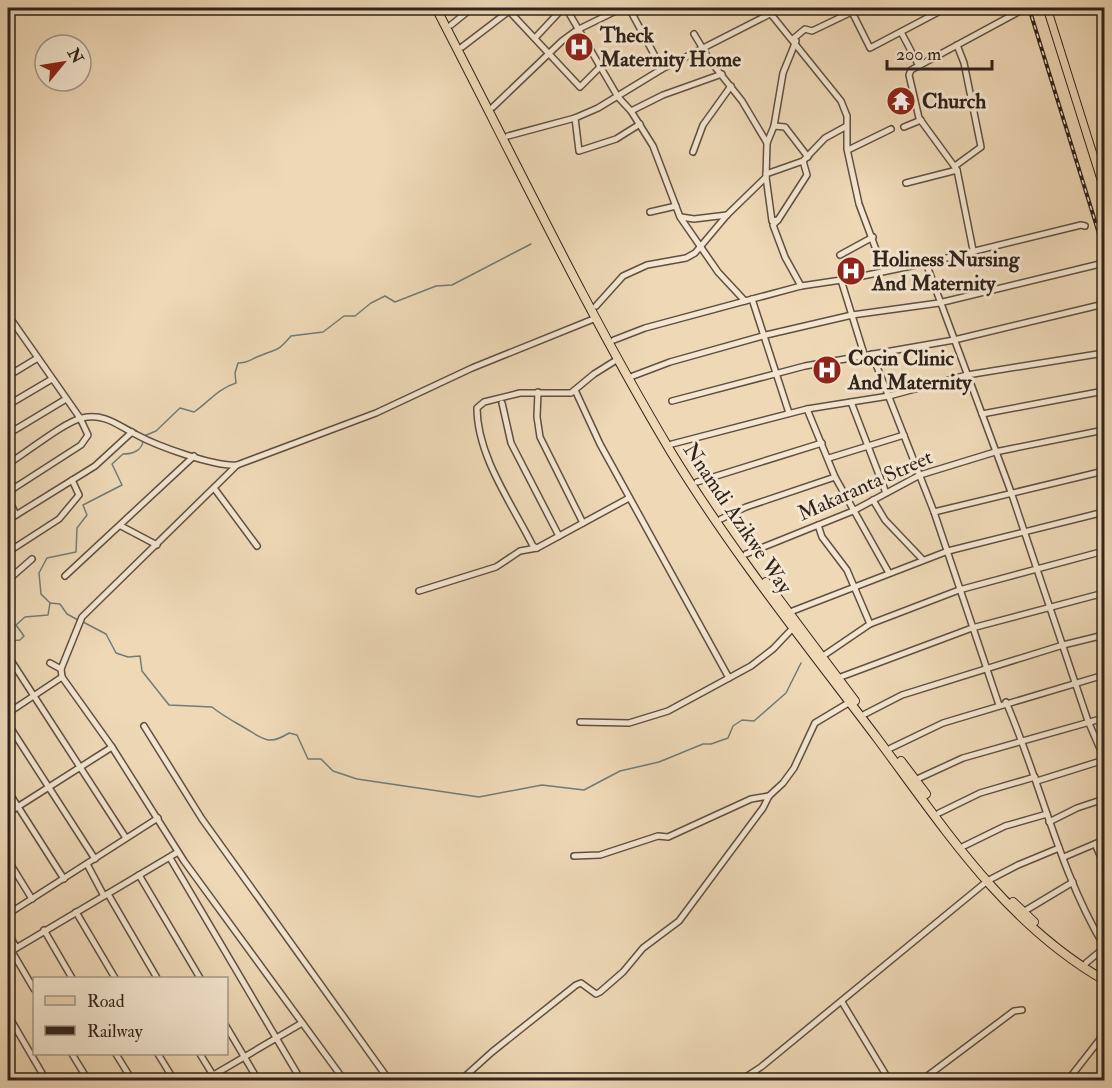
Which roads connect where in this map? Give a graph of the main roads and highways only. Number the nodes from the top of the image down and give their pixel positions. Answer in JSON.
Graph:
{"nodes":[{"id":1,"x":436,"y":8,"type":"edge"},
{"id":2,"x":442,"y":8,"type":"edge"},
{"id":3,"x":1047,"y":8,"type":"edge"},
{"id":4,"x":1104,"y":189,"type":"edge"},
{"id":5,"x":988,"y":881,"type":"junction"},
{"id":6,"x":1104,"y":973,"type":"edge"},
{"id":7,"x":1104,"y":980,"type":"edge"}],
"edges":[{"from":1,"to":5,"type":"highway","name":"Nnamdi Azikwe Way"},
{"from":2,"to":5,"type":"highway","name":"Nnamdi Azikwe Way"},
{"from":3,"to":4,"type":"main road"},
{"from":5,"to":6,"type":"highway","name":"Nnamdi Azikwe Way"},
{"from":5,"to":7,"type":"highway","name":"Nnamdi Azikwe Way"}]}
